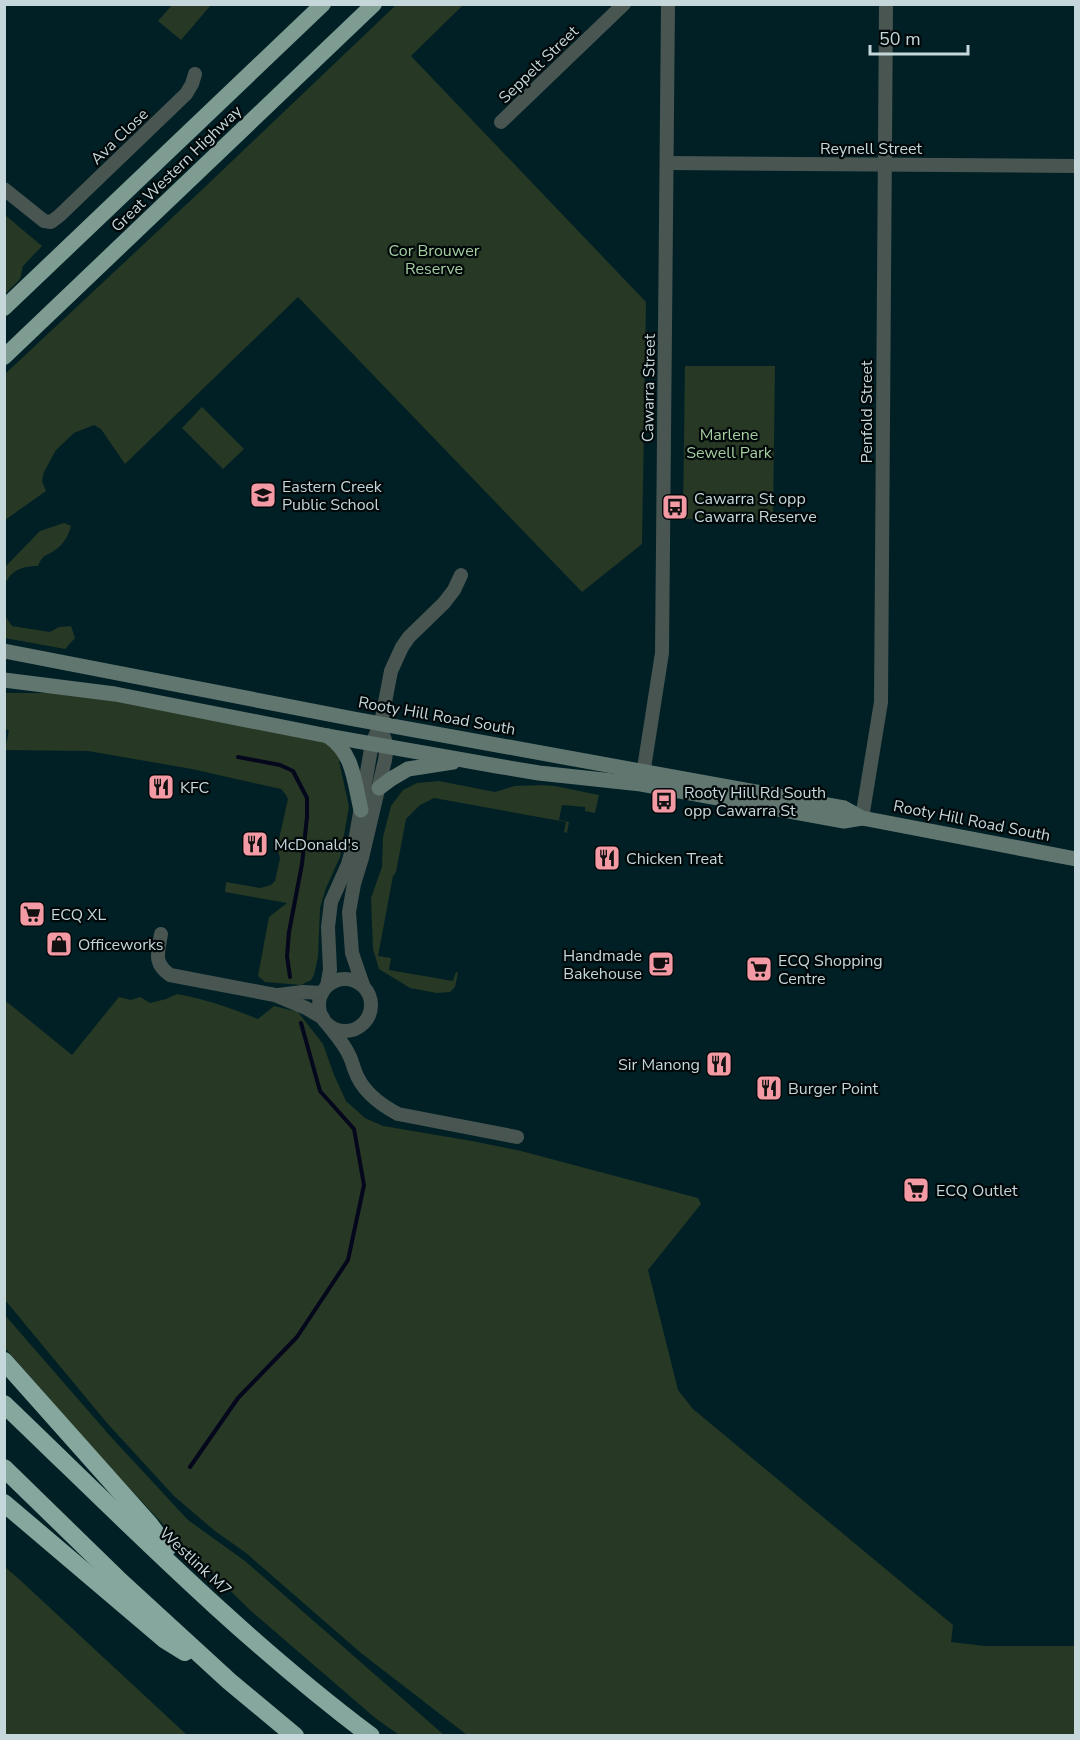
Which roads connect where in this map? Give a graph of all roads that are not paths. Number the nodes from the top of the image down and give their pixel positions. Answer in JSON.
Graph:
{"nodes":[{"id":1,"x":323,"y":4,"type":"edge"},
{"id":2,"x":374,"y":4,"type":"edge"},
{"id":3,"x":624,"y":4,"type":"edge"},
{"id":4,"x":668,"y":4,"type":"edge"},
{"id":5,"x":886,"y":4,"type":"edge"},
{"id":6,"x":195,"y":74,"type":"dead end"},
{"id":7,"x":501,"y":122,"type":"dead end"},
{"id":8,"x":667,"y":163,"type":"junction"},
{"id":9,"x":885,"y":164,"type":"junction"},
{"id":10,"x":1076,"y":166,"type":"edge"},
{"id":11,"x":4,"y":189,"type":"edge"},
{"id":12,"x":4,"y":308,"type":"edge"},
{"id":13,"x":4,"y":357,"type":"edge"},
{"id":14,"x":460,"y":575,"type":"dead end"},
{"id":15,"x":4,"y":651,"type":"edge"},
{"id":16,"x":4,"y":680,"type":"edge"},
{"id":17,"x":381,"y":723,"type":"junction"},
{"id":18,"x":328,"y":736,"type":"junction"},
{"id":19,"x":380,"y":745,"type":"junction"},
{"id":20,"x":465,"y":760,"type":"junction"},
{"id":21,"x":643,"y":777,"type":"junction"},
{"id":22,"x":379,"y":788,"type":"junction"},
{"id":23,"x":361,"y":810,"type":"junction"},
{"id":24,"x":862,"y":818,"type":"junction"},
{"id":25,"x":1076,"y":859,"type":"edge"},
{"id":26,"x":161,"y":934,"type":"dead end"},
{"id":27,"x":363,"y":985,"type":"junction"},
{"id":28,"x":324,"y":990,"type":"junction"},
{"id":29,"x":275,"y":995,"type":"junction"},
{"id":30,"x":326,"y":1021,"type":"junction"},
{"id":31,"x":362,"y":1025,"type":"junction"},
{"id":32,"x":351,"y":1057,"type":"junction"},
{"id":33,"x":517,"y":1137,"type":"dead end"},
{"id":34,"x":4,"y":1361,"type":"edge"},
{"id":35,"x":4,"y":1404,"type":"edge"},
{"id":36,"x":4,"y":1468,"type":"edge"},
{"id":37,"x":4,"y":1503,"type":"edge"},
{"id":38,"x":205,"y":1597,"type":"junction"},
{"id":39,"x":229,"y":1680,"type":"junction"},
{"id":40,"x":295,"y":1736,"type":"edge"},
{"id":41,"x":371,"y":1736,"type":"edge"}],
"edges":[{"from":1,"to":12,"type":"highway","name":"Great Western Highway"},
{"from":2,"to":13,"type":"highway","name":"Great Western Highway"},
{"from":3,"to":7,"type":"street","name":"Seppelt Street"},
{"from":4,"to":8,"type":"street","name":"Cawarra Street"},
{"from":5,"to":9,"type":"street","name":"Penfold Street"},
{"from":6,"to":11,"type":"street","name":"Ava Close"},
{"from":8,"to":9,"type":"street","name":"Reynell Street"},
{"from":8,"to":21,"type":"street","name":"Cawarra Street"},
{"from":9,"to":10,"type":"street","name":"Reynell Street"},
{"from":9,"to":24,"type":"street","name":"Penfold Street"},
{"from":14,"to":17,"type":"street"},
{"from":15,"to":17,"type":"main road","name":"Rooty Hill Road South"},
{"from":16,"to":18,"type":"main road","name":"Rooty Hill Road South"},
{"from":17,"to":19,"type":"street"},
{"from":17,"to":21,"type":"main road","name":"Rooty Hill Road South"},
{"from":18,"to":19,"type":"main road","name":"Rooty Hill Road South"},
{"from":18,"to":23,"type":"main road"},
{"from":19,"to":20,"type":"main road","name":"Rooty Hill Road South"},
{"from":19,"to":22,"type":"street"},
{"from":19,"to":23,"type":"street"},
{"from":20,"to":21,"type":"main road","name":"Rooty Hill Road South"},
{"from":20,"to":22,"type":"main road"},
{"from":21,"to":24,"type":"main road","name":"Rooty Hill Road South"},
{"from":22,"to":27,"type":"street"},
{"from":23,"to":28,"type":"street"},
{"from":24,"to":25,"type":"main road","name":"Rooty Hill Road South"},
{"from":26,"to":29,"type":"street"},
{"from":27,"to":28,"type":"street"},
{"from":27,"to":31,"type":"street"},
{"from":28,"to":29,"type":"street"},
{"from":28,"to":30,"type":"street"},
{"from":29,"to":30,"type":"street"},
{"from":30,"to":31,"type":"street"},
{"from":30,"to":32,"type":"street"},
{"from":31,"to":32,"type":"street"},
{"from":32,"to":33,"type":"street"},
{"from":34,"to":38,"type":"highway"},
{"from":35,"to":38,"type":"highway","name":"Westlink M7"},
{"from":36,"to":39,"type":"highway"},
{"from":37,"to":39,"type":"highway"},
{"from":38,"to":41,"type":"highway","name":"Westlink M7"},
{"from":39,"to":40,"type":"highway"}]}
